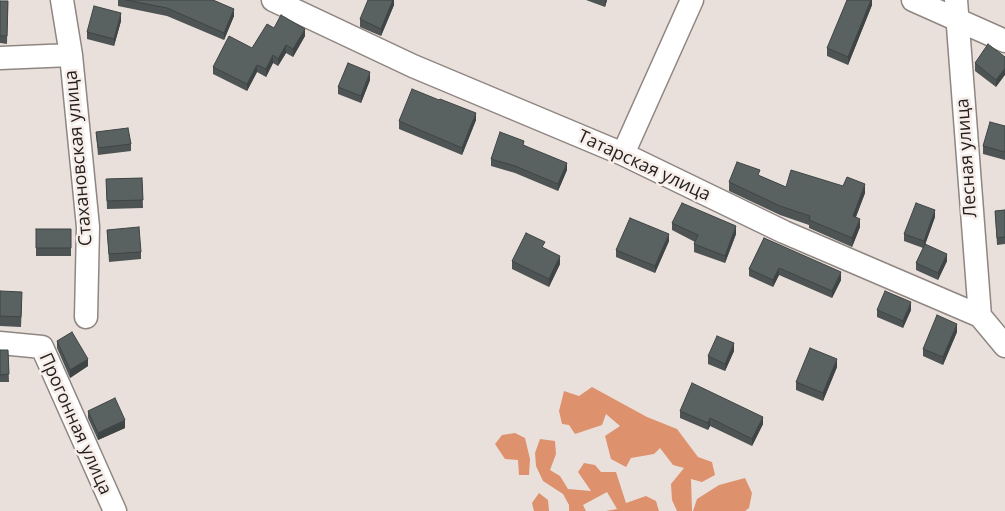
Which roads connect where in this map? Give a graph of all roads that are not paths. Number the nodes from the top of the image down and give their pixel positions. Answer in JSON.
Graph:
{"nodes":[{"id":1,"x":62,"y":0,"type":"edge"},
{"id":2,"x":273,"y":0,"type":"edge"},
{"id":3,"x":692,"y":0,"type":"edge"},
{"id":4,"x":913,"y":0,"type":"edge"},
{"id":5,"x":957,"y":10,"type":"edge"},
{"id":6,"x":1005,"y":41,"type":"edge"},
{"id":7,"x":71,"y":55,"type":"junction"},
{"id":8,"x":0,"y":58,"type":"edge"},
{"id":9,"x":623,"y":154,"type":"junction"},
{"id":10,"x":980,"y":316,"type":"junction"},
{"id":11,"x":86,"y":317,"type":"dead end"},
{"id":12,"x":0,"y":343,"type":"edge"},
{"id":13,"x":1005,"y":346,"type":"edge"},
{"id":14,"x":115,"y":511,"type":"edge"}],
"edges":[{"from":1,"to":7,"type":"street","name":"Стахановская улица"},
{"from":2,"to":9,"type":"street","name":"Татарская улица"},
{"from":3,"to":9,"type":"street"},
{"from":4,"to":5,"type":"street"},
{"from":5,"to":6,"type":"street"},
{"from":5,"to":10,"type":"street","name":"Лесная улица"},
{"from":7,"to":8,"type":"street"},
{"from":7,"to":11,"type":"street","name":"Стахановская улица"},
{"from":9,"to":10,"type":"street","name":"Татарская улица"},
{"from":10,"to":13,"type":"street","name":"Татарская улица"},
{"from":12,"to":14,"type":"street","name":"Прогонная улица"}]}
